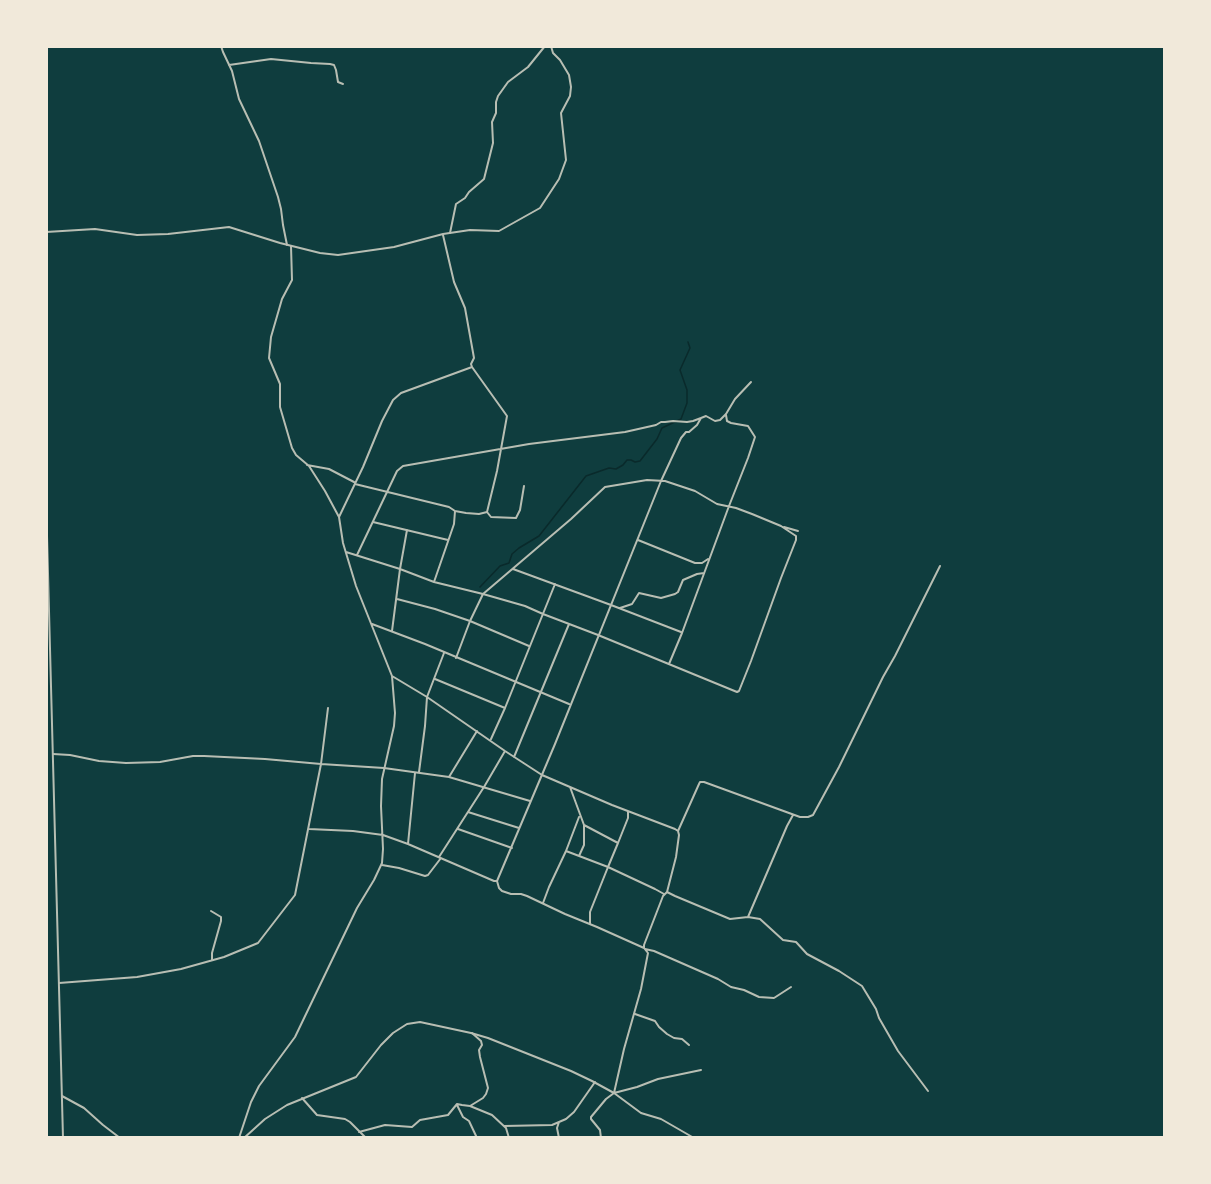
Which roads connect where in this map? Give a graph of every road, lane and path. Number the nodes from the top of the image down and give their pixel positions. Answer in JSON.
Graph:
{"nodes":[{"id":1,"x":221,"y":46,"type":"edge"},
{"id":2,"x":545,"y":46,"type":"edge"},
{"id":3,"x":551,"y":46,"type":"edge"},
{"id":4,"x":229,"y":65,"type":"junction"},
{"id":5,"x":343,"y":84,"type":"dead end"},
{"id":6,"x":46,"y":232,"type":"edge"},
{"id":7,"x":450,"y":233,"type":"junction"},
{"id":8,"x":443,"y":234,"type":"junction"},
{"id":9,"x":287,"y":245,"type":"junction"},
{"id":10,"x":291,"y":246,"type":"junction"},
{"id":11,"x":472,"y":367,"type":"junction"},
{"id":12,"x":751,"y":382,"type":"dead end"},
{"id":13,"x":726,"y":414,"type":"junction"},
{"id":14,"x":701,"y":418,"type":"junction"},
{"id":15,"x":500,"y":450,"type":"junction"},
{"id":16,"x":307,"y":465,"type":"junction"},
{"id":17,"x":661,"y":481,"type":"junction"},
{"id":18,"x":355,"y":483,"type":"junction"},
{"id":19,"x":524,"y":486,"type":"dead end"},
{"id":20,"x":387,"y":492,"type":"junction"},
{"id":21,"x":46,"y":498,"type":"edge"},
{"id":22,"x":729,"y":506,"type":"junction"},
{"id":23,"x":455,"y":511,"type":"junction"},
{"id":24,"x":487,"y":512,"type":"junction"},
{"id":25,"x":339,"y":518,"type":"junction"},
{"id":26,"x":373,"y":522,"type":"junction"},
{"id":27,"x":781,"y":526,"type":"junction"},
{"id":28,"x":406,"y":530,"type":"junction"},
{"id":29,"x":798,"y":531,"type":"dead end"},
{"id":30,"x":448,"y":540,"type":"junction"},
{"id":31,"x":638,"y":540,"type":"junction"},
{"id":32,"x":346,"y":552,"type":"junction"},
{"id":33,"x":711,"y":554,"type":"junction"},
{"id":34,"x":357,"y":555,"type":"junction"},
{"id":35,"x":940,"y":566,"type":"dead end"},
{"id":36,"x":399,"y":569,"type":"junction"},
{"id":37,"x":513,"y":569,"type":"junction"},
{"id":38,"x":704,"y":573,"type":"junction"},
{"id":39,"x":434,"y":582,"type":"junction"},
{"id":40,"x":555,"y":584,"type":"junction"},
{"id":41,"x":483,"y":594,"type":"junction"},
{"id":42,"x":397,"y":599,"type":"junction"},
{"id":43,"x":611,"y":604,"type":"junction"},
{"id":44,"x":620,"y":608,"type":"junction"},
{"id":45,"x":543,"y":614,"type":"junction"},
{"id":46,"x":470,"y":621,"type":"junction"},
{"id":47,"x":372,"y":624,"type":"junction"},
{"id":48,"x":569,"y":624,"type":"junction"},
{"id":49,"x":392,"y":632,"type":"junction"},
{"id":50,"x":682,"y":633,"type":"junction"},
{"id":51,"x":598,"y":635,"type":"junction"},
{"id":52,"x":529,"y":646,"type":"junction"},
{"id":53,"x":444,"y":653,"type":"junction"},
{"id":54,"x":456,"y":658,"type":"junction"},
{"id":55,"x":669,"y":664,"type":"junction"},
{"id":56,"x":393,"y":676,"type":"junction"},
{"id":57,"x":434,"y":679,"type":"junction"},
{"id":58,"x":516,"y":681,"type":"junction"},
{"id":59,"x":540,"y":693,"type":"junction"},
{"id":60,"x":427,"y":697,"type":"junction"},
{"id":61,"x":570,"y":704,"type":"junction"},
{"id":62,"x":328,"y":708,"type":"dead end"},
{"id":63,"x":505,"y":708,"type":"junction"},
{"id":64,"x":477,"y":731,"type":"junction"},
{"id":65,"x":490,"y":740,"type":"junction"},
{"id":66,"x":505,"y":751,"type":"junction"},
{"id":67,"x":53,"y":754,"type":"junction"},
{"id":68,"x":514,"y":757,"type":"junction"},
{"id":69,"x":321,"y":764,"type":"junction"},
{"id":70,"x":384,"y":768,"type":"junction"},
{"id":71,"x":415,"y":773,"type":"junction"},
{"id":72,"x":419,"y":774,"type":"junction"},
{"id":73,"x":542,"y":775,"type":"junction"},
{"id":74,"x":449,"y":777,"type":"junction"},
{"id":75,"x":484,"y":787,"type":"junction"},
{"id":76,"x":570,"y":787,"type":"junction"},
{"id":77,"x":530,"y":801,"type":"junction"},
{"id":78,"x":628,"y":811,"type":"junction"},
{"id":79,"x":468,"y":812,"type":"junction"},
{"id":80,"x":794,"y":815,"type":"junction"},
{"id":81,"x":580,"y":816,"type":"junction"},
{"id":82,"x":584,"y":825,"type":"junction"},
{"id":83,"x":519,"y":828,"type":"junction"},
{"id":84,"x":309,"y":829,"type":"junction"},
{"id":85,"x":458,"y":829,"type":"junction"},
{"id":86,"x":678,"y":831,"type":"junction"},
{"id":87,"x":383,"y":835,"type":"junction"},
{"id":88,"x":618,"y":843,"type":"junction"},
{"id":89,"x":408,"y":844,"type":"junction"},
{"id":90,"x":512,"y":848,"type":"junction"},
{"id":91,"x":566,"y":851,"type":"junction"},
{"id":92,"x":579,"y":856,"type":"junction"},
{"id":93,"x":440,"y":858,"type":"junction"},
{"id":94,"x":381,"y":865,"type":"junction"},
{"id":95,"x":608,"y":867,"type":"junction"},
{"id":96,"x":497,"y":881,"type":"junction"},
{"id":97,"x":668,"y":892,"type":"junction"},
{"id":98,"x":664,"y":894,"type":"junction"},
{"id":99,"x":543,"y":903,"type":"junction"},
{"id":100,"x":211,"y":910,"type":"dead end"},
{"id":101,"x":748,"y":917,"type":"junction"},
{"id":102,"x":590,"y":924,"type":"junction"},
{"id":103,"x":644,"y":948,"type":"junction"},
{"id":104,"x":212,"y":960,"type":"junction"},
{"id":105,"x":59,"y":983,"type":"junction"},
{"id":106,"x":791,"y":987,"type":"dead end"},
{"id":107,"x":635,"y":1014,"type":"junction"},
{"id":108,"x":471,"y":1033,"type":"junction"},
{"id":109,"x":688,"y":1045,"type":"dead end"},
{"id":110,"x":701,"y":1070,"type":"dead end"},
{"id":111,"x":595,"y":1082,"type":"junction"},
{"id":112,"x":928,"y":1091,"type":"dead end"},
{"id":113,"x":614,"y":1093,"type":"junction"},
{"id":114,"x":62,"y":1096,"type":"junction"},
{"id":115,"x":302,"y":1098,"type":"junction"},
{"id":116,"x":457,"y":1104,"type":"junction"},
{"id":117,"x":470,"y":1106,"type":"junction"},
{"id":118,"x":559,"y":1122,"type":"junction"},
{"id":119,"x":503,"y":1126,"type":"junction"},
{"id":120,"x":359,"y":1132,"type":"junction"},
{"id":121,"x":63,"y":1137,"type":"edge"},
{"id":122,"x":120,"y":1137,"type":"edge"},
{"id":123,"x":239,"y":1137,"type":"edge"},
{"id":124,"x":243,"y":1137,"type":"edge"},
{"id":125,"x":366,"y":1137,"type":"edge"},
{"id":126,"x":477,"y":1137,"type":"edge"},
{"id":127,"x":509,"y":1137,"type":"edge"},
{"id":128,"x":559,"y":1137,"type":"edge"},
{"id":129,"x":602,"y":1137,"type":"edge"},
{"id":130,"x":694,"y":1137,"type":"edge"}],
"edges":[{"from":1,"to":4,"type":"street"},
{"from":2,"to":7,"type":"street"},
{"from":3,"to":7,"type":"street"},
{"from":4,"to":5,"type":"street"},
{"from":4,"to":9,"type":"street"},
{"from":6,"to":9,"type":"street"},
{"from":7,"to":8,"type":"street"},
{"from":8,"to":10,"type":"street"},
{"from":8,"to":11,"type":"street"},
{"from":9,"to":10,"type":"street"},
{"from":10,"to":16,"type":"street"},
{"from":11,"to":15,"type":"street"},
{"from":11,"to":18,"type":"street"},
{"from":12,"to":13,"type":"street"},
{"from":13,"to":14,"type":"street"},
{"from":13,"to":22,"type":"street"},
{"from":14,"to":15,"type":"street"},
{"from":14,"to":17,"type":"street"},
{"from":15,"to":20,"type":"street"},
{"from":15,"to":24,"type":"street"},
{"from":16,"to":18,"type":"street"},
{"from":16,"to":25,"type":"street"},
{"from":17,"to":22,"type":"street"},
{"from":17,"to":31,"type":"street"},
{"from":17,"to":37,"type":"street"},
{"from":18,"to":20,"type":"street"},
{"from":18,"to":25,"type":"street"},
{"from":19,"to":24,"type":"street"},
{"from":20,"to":23,"type":"street"},
{"from":20,"to":26,"type":"street"},
{"from":21,"to":67,"type":"street"},
{"from":22,"to":27,"type":"street"},
{"from":22,"to":33,"type":"street"},
{"from":23,"to":24,"type":"street"},
{"from":23,"to":30,"type":"street"},
{"from":25,"to":32,"type":"street"},
{"from":26,"to":28,"type":"street"},
{"from":26,"to":34,"type":"street"},
{"from":27,"to":29,"type":"street"},
{"from":27,"to":55,"type":"street"},
{"from":28,"to":30,"type":"street"},
{"from":28,"to":36,"type":"street"},
{"from":30,"to":39,"type":"street"},
{"from":31,"to":33,"type":"street"},
{"from":31,"to":43,"type":"street"},
{"from":32,"to":34,"type":"street"},
{"from":32,"to":47,"type":"street"},
{"from":33,"to":38,"type":"street"},
{"from":34,"to":36,"type":"street"},
{"from":35,"to":80,"type":"street"},
{"from":36,"to":39,"type":"street"},
{"from":36,"to":42,"type":"street"},
{"from":37,"to":40,"type":"street"},
{"from":37,"to":41,"type":"street"},
{"from":38,"to":44,"type":"street"},
{"from":38,"to":50,"type":"street"},
{"from":39,"to":41,"type":"street"},
{"from":40,"to":43,"type":"street"},
{"from":40,"to":45,"type":"street"},
{"from":41,"to":45,"type":"street"},
{"from":41,"to":46,"type":"street"},
{"from":42,"to":46,"type":"street"},
{"from":42,"to":49,"type":"street"},
{"from":43,"to":44,"type":"street"},
{"from":43,"to":51,"type":"street"},
{"from":44,"to":50,"type":"street"},
{"from":45,"to":48,"type":"street"},
{"from":45,"to":52,"type":"street"},
{"from":46,"to":52,"type":"street"},
{"from":46,"to":54,"type":"street"},
{"from":47,"to":49,"type":"street"},
{"from":47,"to":56,"type":"street"},
{"from":48,"to":51,"type":"street"},
{"from":48,"to":59,"type":"street"},
{"from":49,"to":53,"type":"street"},
{"from":50,"to":55,"type":"street"},
{"from":51,"to":55,"type":"street"},
{"from":51,"to":61,"type":"street"},
{"from":52,"to":58,"type":"street"},
{"from":53,"to":54,"type":"street"},
{"from":53,"to":57,"type":"street"},
{"from":54,"to":58,"type":"street"},
{"from":56,"to":60,"type":"street"},
{"from":56,"to":70,"type":"street"},
{"from":57,"to":60,"type":"street"},
{"from":57,"to":63,"type":"street"},
{"from":58,"to":59,"type":"street"},
{"from":58,"to":63,"type":"street"},
{"from":59,"to":61,"type":"street"},
{"from":59,"to":68,"type":"street"},
{"from":60,"to":64,"type":"street"},
{"from":60,"to":72,"type":"street"},
{"from":61,"to":73,"type":"street"},
{"from":62,"to":69,"type":"street"},
{"from":63,"to":65,"type":"street"},
{"from":64,"to":65,"type":"street"},
{"from":64,"to":74,"type":"street"},
{"from":65,"to":66,"type":"street"},
{"from":66,"to":68,"type":"street"},
{"from":66,"to":75,"type":"street"},
{"from":67,"to":69,"type":"street"},
{"from":67,"to":105,"type":"street"},
{"from":68,"to":73,"type":"street"},
{"from":69,"to":70,"type":"street"},
{"from":69,"to":84,"type":"street"},
{"from":70,"to":71,"type":"street"},
{"from":70,"to":87,"type":"street"},
{"from":71,"to":72,"type":"street"},
{"from":71,"to":89,"type":"street"},
{"from":72,"to":74,"type":"street"},
{"from":73,"to":76,"type":"street"},
{"from":73,"to":77,"type":"street"},
{"from":74,"to":75,"type":"street"},
{"from":75,"to":77,"type":"street"},
{"from":75,"to":79,"type":"street"},
{"from":76,"to":78,"type":"street"},
{"from":76,"to":81,"type":"street"},
{"from":77,"to":83,"type":"street"},
{"from":78,"to":86,"type":"street"},
{"from":78,"to":88,"type":"street"},
{"from":79,"to":83,"type":"street"},
{"from":79,"to":85,"type":"street"},
{"from":80,"to":86,"type":"street"},
{"from":80,"to":101,"type":"street"},
{"from":81,"to":82,"type":"street"},
{"from":81,"to":91,"type":"street"},
{"from":82,"to":88,"type":"street"},
{"from":82,"to":92,"type":"street"},
{"from":83,"to":90,"type":"street"},
{"from":84,"to":87,"type":"street"},
{"from":84,"to":104,"type":"street"},
{"from":85,"to":90,"type":"street"},
{"from":85,"to":93,"type":"street"},
{"from":86,"to":97,"type":"street"},
{"from":87,"to":89,"type":"street"},
{"from":87,"to":94,"type":"street"},
{"from":88,"to":95,"type":"street"},
{"from":89,"to":93,"type":"street"},
{"from":90,"to":96,"type":"street"},
{"from":91,"to":92,"type":"street"},
{"from":91,"to":99,"type":"street"},
{"from":92,"to":95,"type":"street"},
{"from":93,"to":94,"type":"street"},
{"from":93,"to":96,"type":"street"},
{"from":94,"to":123,"type":"street"},
{"from":95,"to":98,"type":"street"},
{"from":95,"to":102,"type":"street"},
{"from":96,"to":99,"type":"street"},
{"from":97,"to":98,"type":"street"},
{"from":97,"to":101,"type":"street"},
{"from":98,"to":103,"type":"street"},
{"from":99,"to":102,"type":"street"},
{"from":100,"to":104,"type":"street"},
{"from":101,"to":112,"type":"street"},
{"from":102,"to":103,"type":"street"},
{"from":103,"to":106,"type":"street"},
{"from":103,"to":107,"type":"street"},
{"from":104,"to":105,"type":"street"},
{"from":105,"to":114,"type":"street"},
{"from":107,"to":109,"type":"street"},
{"from":107,"to":113,"type":"street"},
{"from":108,"to":111,"type":"street"},
{"from":108,"to":115,"type":"street"},
{"from":108,"to":117,"type":"street"},
{"from":110,"to":113,"type":"street"},
{"from":111,"to":113,"type":"street"},
{"from":111,"to":118,"type":"street"},
{"from":113,"to":129,"type":"street"},
{"from":113,"to":130,"type":"street"},
{"from":114,"to":121,"type":"street"},
{"from":114,"to":122,"type":"street"},
{"from":115,"to":120,"type":"street"},
{"from":115,"to":124,"type":"street"},
{"from":116,"to":117,"type":"street"},
{"from":116,"to":120,"type":"street"},
{"from":116,"to":126,"type":"street"},
{"from":117,"to":119,"type":"street"},
{"from":118,"to":119,"type":"street"},
{"from":118,"to":128,"type":"street"},
{"from":119,"to":127,"type":"street"},
{"from":120,"to":125,"type":"street"}]}
